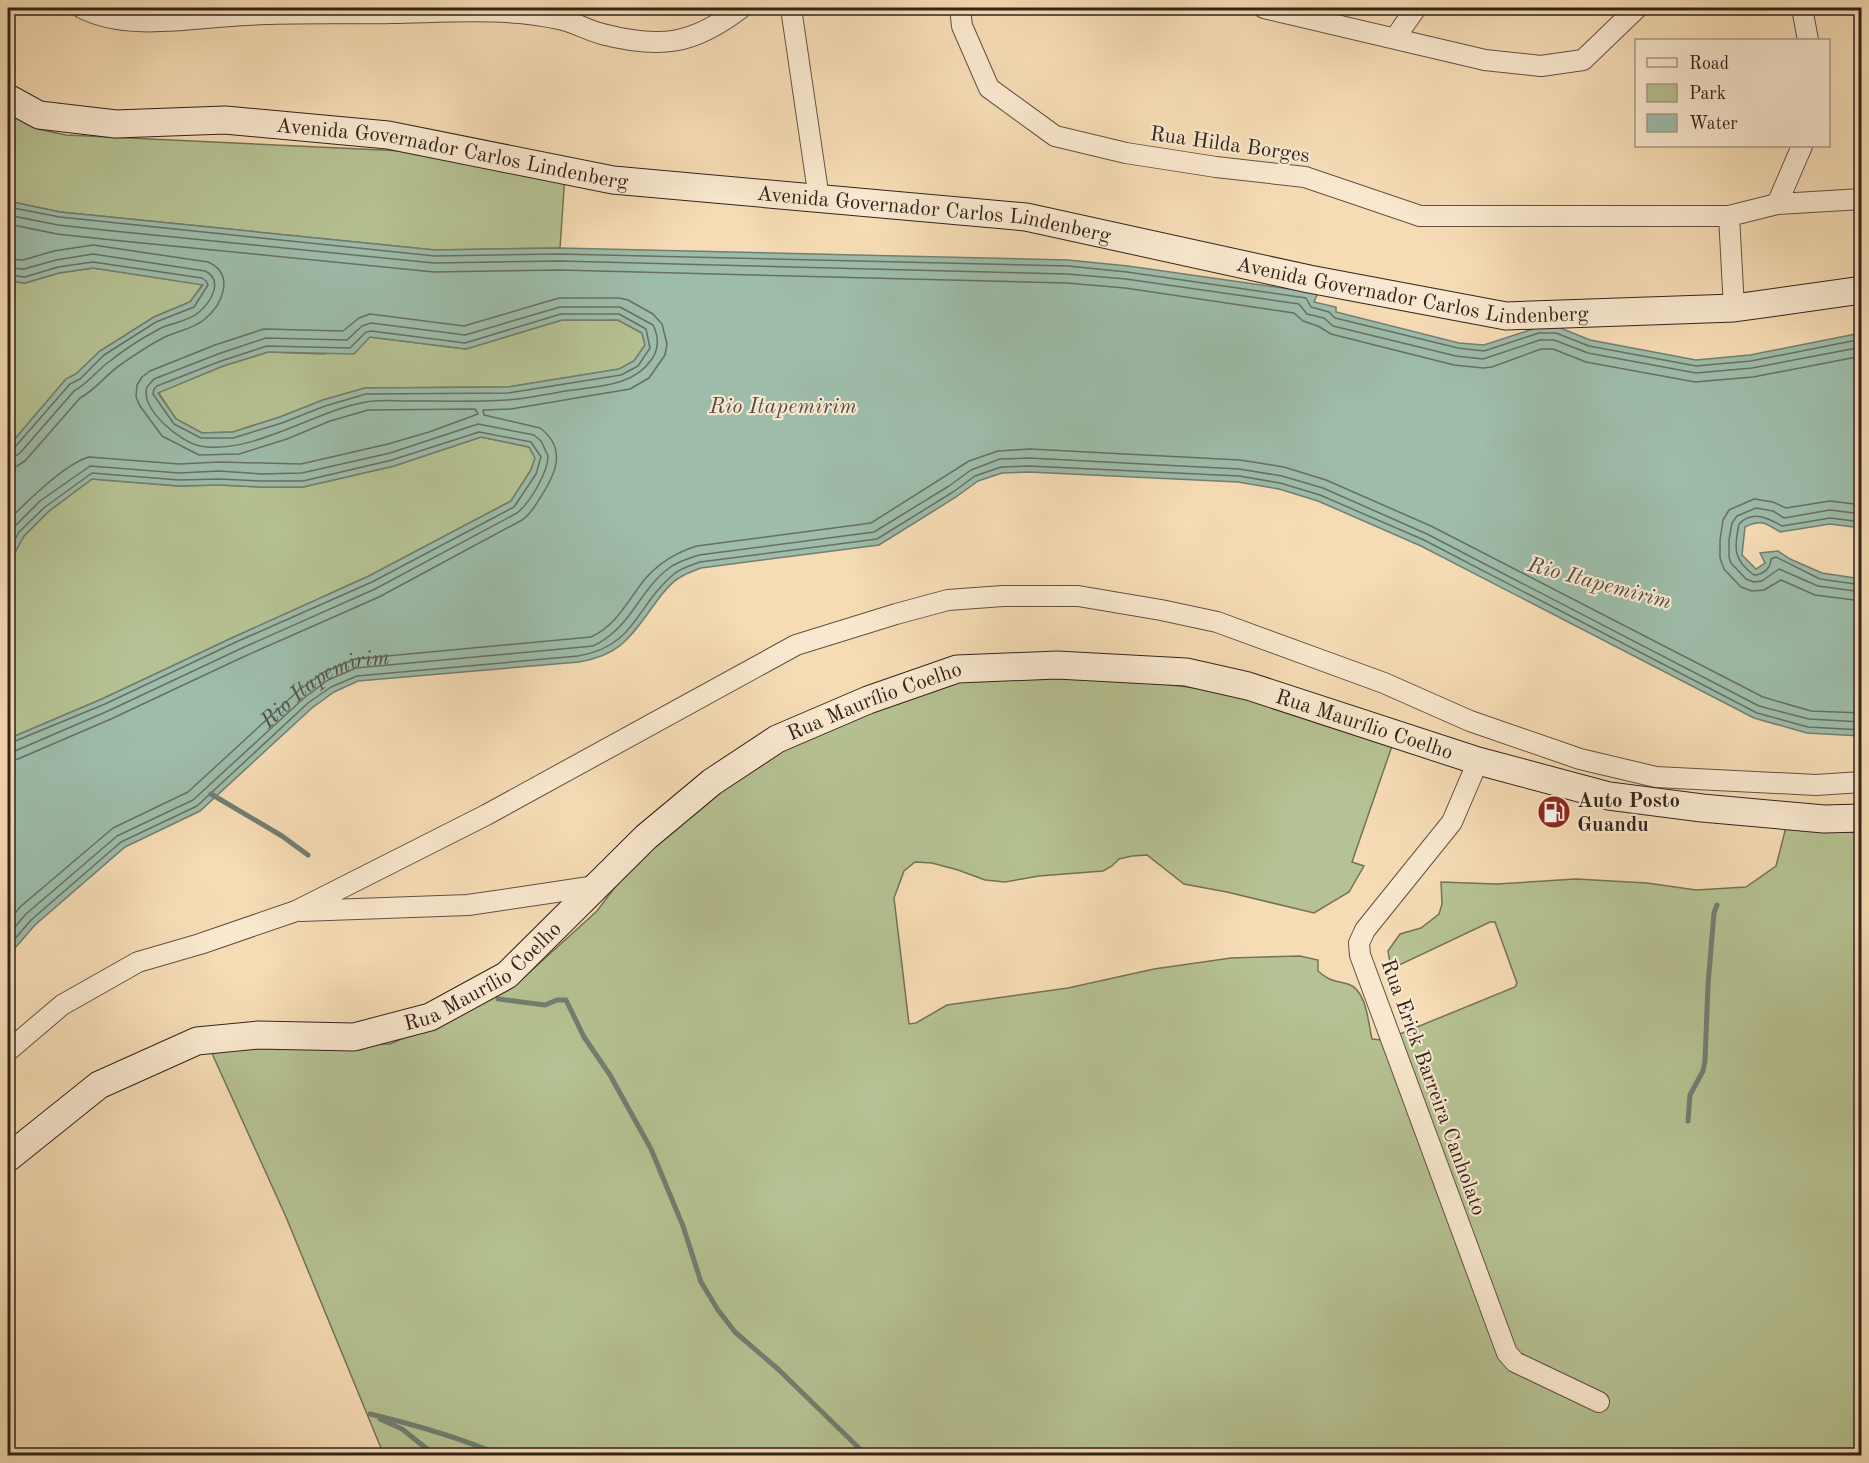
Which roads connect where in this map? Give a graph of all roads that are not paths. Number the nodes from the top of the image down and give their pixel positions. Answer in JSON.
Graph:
{"nodes":[{"id":1,"x":82,"y":8,"type":"edge"},
{"id":2,"x":741,"y":8,"type":"edge"},
{"id":3,"x":791,"y":8,"type":"edge"},
{"id":4,"x":960,"y":8,"type":"edge"},
{"id":5,"x":1264,"y":8,"type":"edge"},
{"id":6,"x":1416,"y":8,"type":"edge"},
{"id":7,"x":1637,"y":8,"type":"edge"},
{"id":8,"x":1802,"y":8,"type":"edge"},
{"id":9,"x":1395,"y":38,"type":"junction"},
{"id":10,"x":1808,"y":39,"type":"edge"},
{"id":11,"x":8,"y":98,"type":"edge"},
{"id":12,"x":1802,"y":147,"type":"edge"},
{"id":13,"x":819,"y":199,"type":"junction"},
{"id":14,"x":1862,"y":199,"type":"edge"},
{"id":15,"x":1777,"y":204,"type":"junction"},
{"id":16,"x":1729,"y":216,"type":"junction"},
{"id":17,"x":1862,"y":290,"type":"edge"},
{"id":18,"x":1734,"y":308,"type":"junction"},
{"id":19,"x":1478,"y":761,"type":"junction"},
{"id":20,"x":1862,"y":782,"type":"edge"},
{"id":21,"x":1862,"y":818,"type":"edge"},
{"id":22,"x":596,"y":886,"type":"junction"},
{"id":23,"x":296,"y":911,"type":"junction"},
{"id":24,"x":8,"y":1051,"type":"edge"},
{"id":25,"x":8,"y":1158,"type":"edge"},
{"id":26,"x":1599,"y":1402,"type":"dead end"}],
"edges":[{"from":1,"to":2,"type":"street"},
{"from":3,"to":13,"type":"street"},
{"from":4,"to":16,"type":"street","name":"Rua Hilda Borges"},
{"from":5,"to":9,"type":"street"},
{"from":6,"to":9,"type":"street"},
{"from":7,"to":9,"type":"street"},
{"from":8,"to":10,"type":"street"},
{"from":11,"to":13,"type":"main road","name":"Avenida Governador Carlos Lindenberg"},
{"from":12,"to":15,"type":"street"},
{"from":13,"to":18,"type":"main road","name":"Avenida Governador Carlos Lindenberg"},
{"from":14,"to":15,"type":"street","name":"Rua Hilda Borges"},
{"from":15,"to":16,"type":"street","name":"Rua Hilda Borges"},
{"from":16,"to":18,"type":"street"},
{"from":17,"to":18,"type":"main road","name":"Avenida Governador Carlos Lindenberg"},
{"from":19,"to":21,"type":"main road","name":"Rua Maurílio Coelho"},
{"from":19,"to":22,"type":"main road","name":"Rua Maurílio Coelho"},
{"from":19,"to":26,"type":"street","name":"Rua Erick Barreira Canholato"},
{"from":20,"to":23,"type":"street"},
{"from":22,"to":23,"type":"street"},
{"from":22,"to":25,"type":"main road","name":"Rua Maurílio Coelho"},
{"from":23,"to":24,"type":"street"}]}
